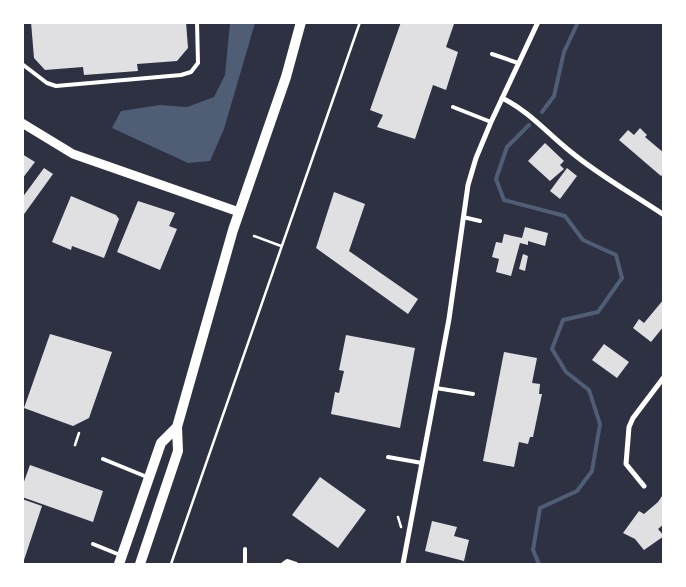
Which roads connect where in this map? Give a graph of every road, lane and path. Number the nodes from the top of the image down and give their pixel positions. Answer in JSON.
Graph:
{"nodes":[{"id":1,"x":197,"y":22,"type":"edge"},
{"id":2,"x":301,"y":22,"type":"edge"},
{"id":3,"x":360,"y":22,"type":"edge"},
{"id":4,"x":538,"y":22,"type":"edge"},
{"id":5,"x":492,"y":54,"type":"dead end"},
{"id":6,"x":518,"y":63,"type":"junction"},
{"id":7,"x":22,"y":64,"type":"edge"},
{"id":8,"x":502,"y":98,"type":"junction"},
{"id":9,"x":453,"y":107,"type":"dead end"},
{"id":10,"x":491,"y":122,"type":"junction"},
{"id":11,"x":22,"y":123,"type":"edge"},
{"id":12,"x":239,"y":212,"type":"junction"},
{"id":13,"x":664,"y":215,"type":"edge"},
{"id":14,"x":463,"y":216,"type":"junction"},
{"id":15,"x":480,"y":221,"type":"dead end"},
{"id":16,"x":254,"y":236,"type":"dead end"},
{"id":17,"x":281,"y":246,"type":"junction"},
{"id":18,"x":664,"y":377,"type":"edge"},
{"id":19,"x":436,"y":388,"type":"junction"},
{"id":20,"x":473,"y":394,"type":"dead end"},
{"id":21,"x":177,"y":427,"type":"junction"},
{"id":22,"x":79,"y":433,"type":"dead end"},
{"id":23,"x":75,"y":445,"type":"dead end"},
{"id":24,"x":388,"y":458,"type":"dead end"},
{"id":25,"x":103,"y":459,"type":"dead end"},
{"id":26,"x":422,"y":463,"type":"junction"},
{"id":27,"x":149,"y":478,"type":"junction"},
{"id":28,"x":644,"y":486,"type":"dead end"},
{"id":29,"x":93,"y":544,"type":"dead end"},
{"id":30,"x":245,"y":549,"type":"dead end"},
{"id":31,"x":121,"y":560,"type":"edge"},
{"id":32,"x":140,"y":564,"type":"edge"},
{"id":33,"x":171,"y":564,"type":"edge"},
{"id":34,"x":245,"y":564,"type":"edge"},
{"id":35,"x":283,"y":564,"type":"edge"},
{"id":36,"x":296,"y":564,"type":"edge"},
{"id":37,"x":403,"y":564,"type":"edge"},
{"id":38,"x":409,"y":564,"type":"edge"}],
"edges":[{"from":1,"to":7,"type":"lane"},
{"from":2,"to":12,"type":"main road"},
{"from":3,"to":17,"type":"path"},
{"from":4,"to":6,"type":"street"},
{"from":5,"to":6,"type":"lane"},
{"from":6,"to":8,"type":"street"},
{"from":8,"to":10,"type":"street"},
{"from":8,"to":13,"type":"street"},
{"from":9,"to":10,"type":"lane"},
{"from":10,"to":14,"type":"street"},
{"from":11,"to":12,"type":"street"},
{"from":12,"to":21,"type":"main road"},
{"from":14,"to":15,"type":"lane"},
{"from":14,"to":19,"type":"street"},
{"from":16,"to":17,"type":"path"},
{"from":17,"to":33,"type":"path"},
{"from":18,"to":28,"type":"street"},
{"from":19,"to":20,"type":"lane"},
{"from":19,"to":26,"type":"street"},
{"from":21,"to":27,"type":"main road"},
{"from":21,"to":32,"type":"main road"},
{"from":22,"to":23,"type":"path"},
{"from":24,"to":26,"type":"lane"},
{"from":25,"to":27,"type":"lane"},
{"from":26,"to":37,"type":"street"},
{"from":27,"to":31,"type":"main road"},
{"from":29,"to":31,"type":"lane"},
{"from":30,"to":34,"type":"lane"},
{"from":35,"to":36,"type":"lane"},
{"from":37,"to":38,"type":"lane"}]}
